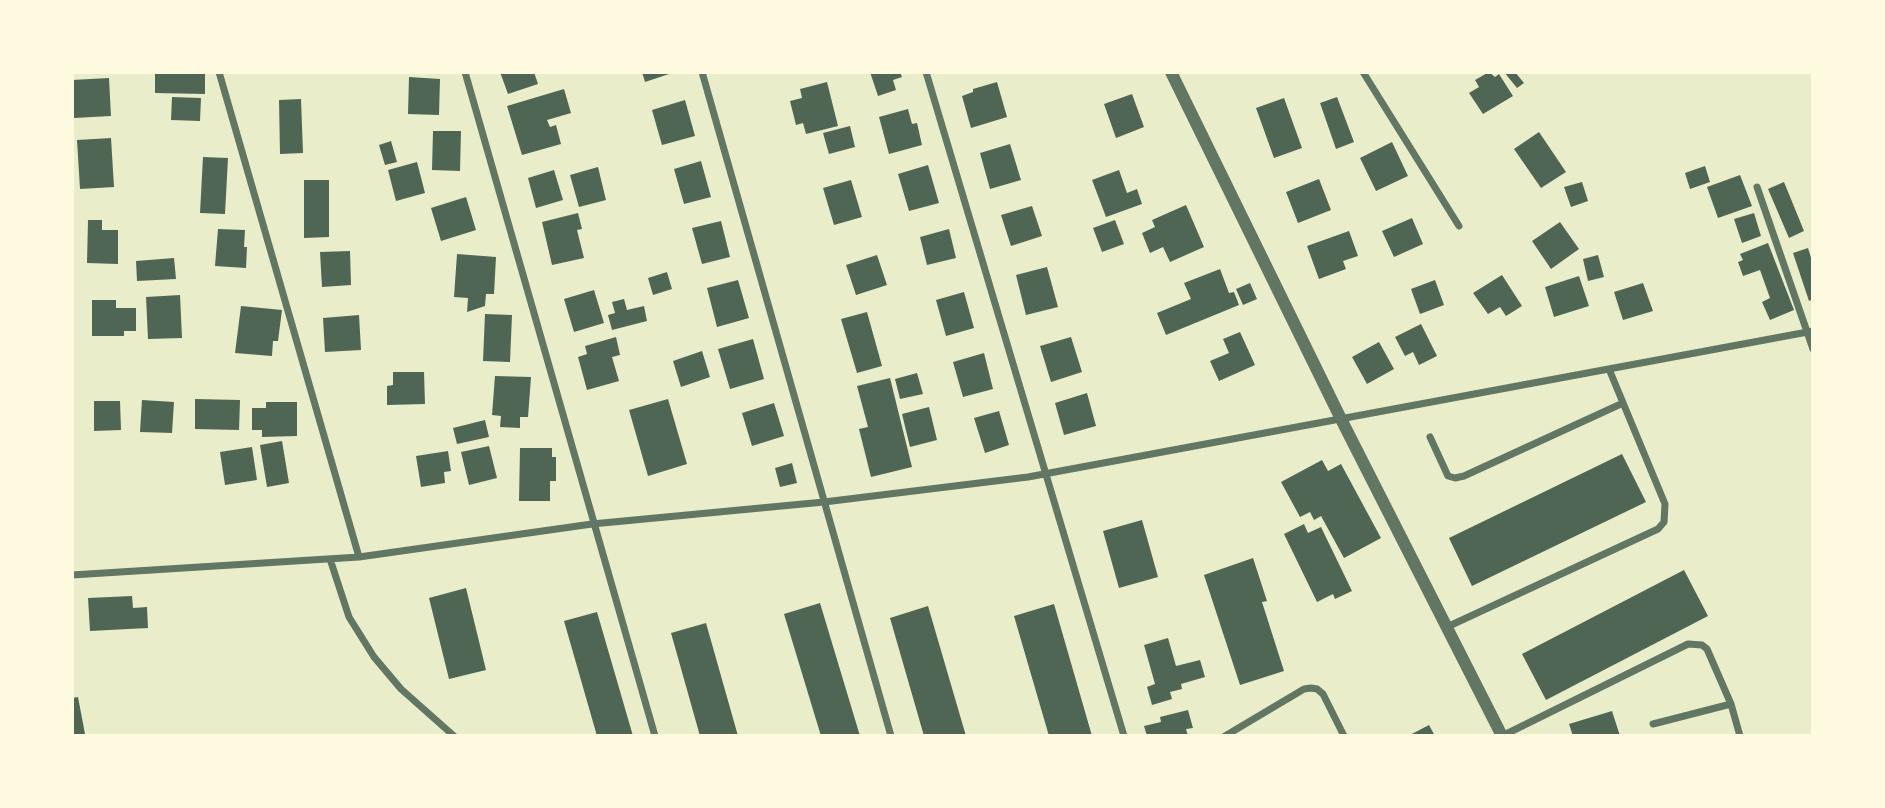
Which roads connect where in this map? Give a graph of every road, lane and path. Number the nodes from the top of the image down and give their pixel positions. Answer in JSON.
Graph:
{"nodes":[{"id":1,"x":219,"y":72,"type":"edge"},
{"id":2,"x":465,"y":72,"type":"edge"},
{"id":3,"x":702,"y":72,"type":"edge"},
{"id":4,"x":926,"y":72,"type":"edge"},
{"id":5,"x":1171,"y":72,"type":"edge"},
{"id":6,"x":1363,"y":72,"type":"edge"},
{"id":7,"x":1757,"y":187,"type":"dead end"},
{"id":8,"x":1459,"y":226,"type":"dead end"},
{"id":9,"x":1811,"y":331,"type":"edge"},
{"id":10,"x":1813,"y":349,"type":"edge"},
{"id":11,"x":1609,"y":369,"type":"junction"},
{"id":12,"x":1623,"y":403,"type":"junction"},
{"id":13,"x":1340,"y":419,"type":"junction"},
{"id":14,"x":1430,"y":437,"type":"dead end"},
{"id":15,"x":1045,"y":474,"type":"junction"},
{"id":16,"x":824,"y":502,"type":"junction"},
{"id":17,"x":592,"y":524,"type":"junction"},
{"id":18,"x":359,"y":557,"type":"junction"},
{"id":19,"x":330,"y":558,"type":"junction"},
{"id":20,"x":72,"y":575,"type":"edge"},
{"id":21,"x":1447,"y":627,"type":"junction"},
{"id":22,"x":1731,"y":704,"type":"junction"},
{"id":23,"x":1653,"y":724,"type":"dead end"},
{"id":24,"x":454,"y":736,"type":"edge"},
{"id":25,"x":654,"y":736,"type":"edge"},
{"id":26,"x":891,"y":736,"type":"edge"},
{"id":27,"x":1124,"y":736,"type":"edge"},
{"id":28,"x":1225,"y":736,"type":"edge"},
{"id":29,"x":1344,"y":736,"type":"edge"},
{"id":30,"x":1502,"y":736,"type":"edge"},
{"id":31,"x":1740,"y":736,"type":"edge"}],
"edges":[{"from":1,"to":18,"type":"street"},
{"from":2,"to":17,"type":"street"},
{"from":3,"to":16,"type":"street"},
{"from":4,"to":15,"type":"street"},
{"from":5,"to":13,"type":"street"},
{"from":6,"to":8,"type":"street"},
{"from":7,"to":9,"type":"street"},
{"from":9,"to":10,"type":"street"},
{"from":9,"to":11,"type":"street"},
{"from":11,"to":12,"type":"street"},
{"from":11,"to":13,"type":"street"},
{"from":12,"to":14,"type":"street"},
{"from":12,"to":21,"type":"street"},
{"from":13,"to":15,"type":"street"},
{"from":13,"to":21,"type":"street"},
{"from":15,"to":16,"type":"street"},
{"from":15,"to":27,"type":"street"},
{"from":16,"to":17,"type":"street"},
{"from":16,"to":26,"type":"street"},
{"from":17,"to":18,"type":"street"},
{"from":17,"to":25,"type":"street"},
{"from":18,"to":19,"type":"street"},
{"from":19,"to":20,"type":"street"},
{"from":19,"to":24,"type":"street"},
{"from":21,"to":30,"type":"street"},
{"from":22,"to":23,"type":"street"},
{"from":22,"to":30,"type":"street"},
{"from":22,"to":31,"type":"street"},
{"from":28,"to":29,"type":"street"}]}
